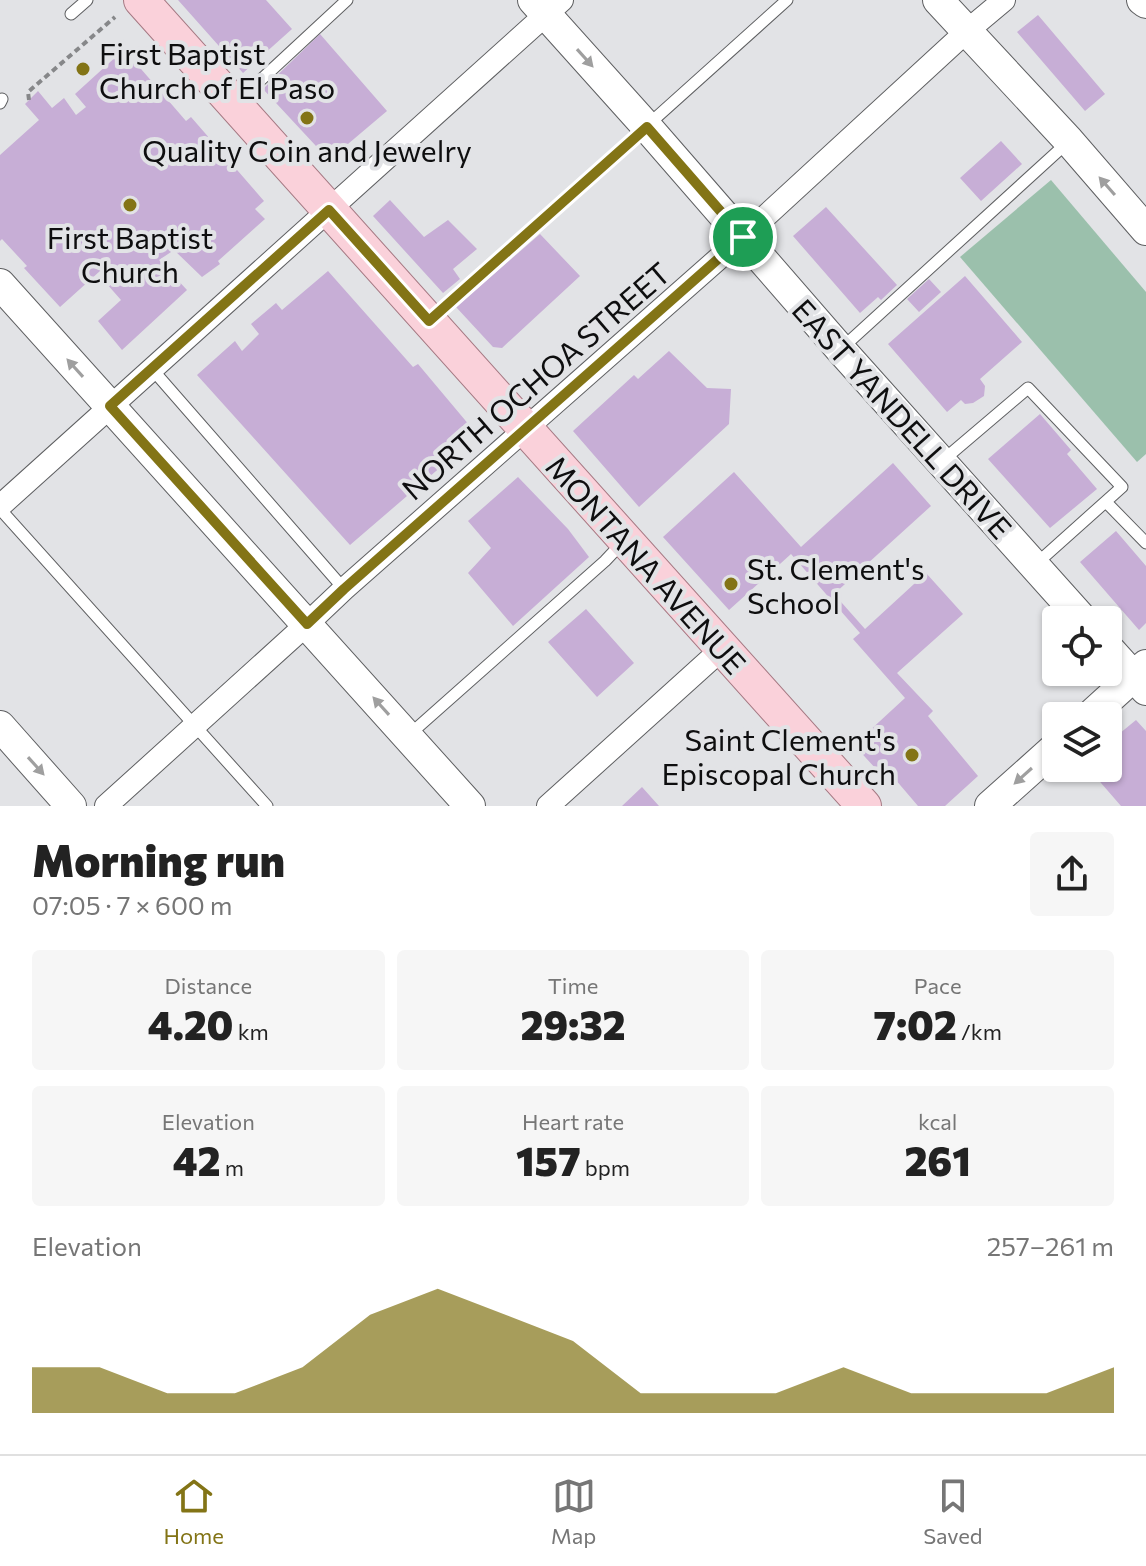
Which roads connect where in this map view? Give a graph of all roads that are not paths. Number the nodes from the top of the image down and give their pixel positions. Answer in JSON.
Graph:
{"nodes":[{"id":1,"x":87,"y":0,"type":"edge"},
{"id":2,"x":347,"y":0,"type":"edge"},
{"id":3,"x":787,"y":0,"type":"edge"},
{"id":4,"x":938,"y":0,"type":"edge"},
{"id":5,"x":1004,"y":0,"type":"edge"},
{"id":6,"x":547,"y":5,"type":"edge"},
{"id":7,"x":128,"y":8,"type":"edge"},
{"id":8,"x":71,"y":14,"type":"dead end"},
{"id":9,"x":967,"y":31,"type":"junction"},
{"id":10,"x":234,"y":105,"type":"junction"},
{"id":11,"x":647,"y":127,"type":"junction"},
{"id":12,"x":1069,"y":141,"type":"junction"},
{"id":13,"x":329,"y":210,"type":"junction"},
{"id":14,"x":1146,"y":230,"type":"edge"},
{"id":15,"x":743,"y":237,"type":"junction"},
{"id":16,"x":0,"y":284,"type":"edge"},
{"id":17,"x":429,"y":321,"type":"junction"},
{"id":18,"x":841,"y":350,"type":"junction"},
{"id":19,"x":152,"y":369,"type":"junction"},
{"id":20,"x":110,"y":406,"type":"junction"},
{"id":21,"x":525,"y":428,"type":"junction"},
{"id":22,"x":941,"y":462,"type":"junction"},
{"id":23,"x":1106,"y":502,"type":"junction"},
{"id":24,"x":0,"y":508,"type":"edge"},
{"id":25,"x":625,"y":540,"type":"junction"},
{"id":26,"x":1146,"y":543,"type":"edge"},
{"id":27,"x":1035,"y":565,"type":"junction"},
{"id":28,"x":344,"y":589,"type":"junction"},
{"id":29,"x":1071,"y":606,"type":"edge"},
{"id":30,"x":307,"y":624,"type":"junction"},
{"id":31,"x":723,"y":648,"type":"junction"},
{"id":32,"x":1122,"y":660,"type":"edge"},
{"id":33,"x":1142,"y":677,"type":"edge"},
{"id":34,"x":1109,"y":702,"type":"edge"},
{"id":35,"x":0,"y":726,"type":"edge"},
{"id":36,"x":195,"y":726,"type":"junction"},
{"id":37,"x":408,"y":737,"type":"junction"},
{"id":38,"x":1042,"y":760,"type":"edge"},
{"id":39,"x":71,"y":806,"type":"edge"},
{"id":40,"x":106,"y":806,"type":"edge"},
{"id":41,"x":267,"y":806,"type":"edge"},
{"id":42,"x":470,"y":806,"type":"edge"},
{"id":43,"x":548,"y":806,"type":"edge"},
{"id":44,"x":864,"y":806,"type":"edge"},
{"id":45,"x":990,"y":806,"type":"edge"}],
"edges":[{"from":1,"to":8,"type":"lane"},
{"from":2,"to":10,"type":"lane"},
{"from":3,"to":11,"type":"lane"},
{"from":4,"to":9,"type":"street"},
{"from":5,"to":9,"type":"street","name":"NORTH OCHOA STREET"},
{"from":6,"to":11,"type":"street","name":"EAST YANDELL DRIVE","one_way":true},
{"from":6,"to":13,"type":"street"},
{"from":7,"to":10,"type":"main road","name":"MONTANA AVENUE"},
{"from":9,"to":12,"type":"street"},
{"from":9,"to":15,"type":"street","name":"NORTH OCHOA STREET"},
{"from":10,"to":13,"type":"main road","name":"MONTANA AVENUE"},
{"from":11,"to":15,"type":"street","name":"EAST YANDELL DRIVE"},
{"from":11,"to":17,"type":"lane"},
{"from":14,"to":12,"type":"street","one_way":true},
{"from":12,"to":18,"type":"lane"},
{"from":13,"to":17,"type":"main road","name":"MONTANA AVENUE"},
{"from":13,"to":19,"type":"street"},
{"from":15,"to":18,"type":"street","name":"EAST YANDELL DRIVE"},
{"from":15,"to":21,"type":"street","name":"NORTH OCHOA STREET"},
{"from":20,"to":16,"type":"street","one_way":true},
{"from":17,"to":21,"type":"main road","name":"MONTANA AVENUE"},
{"from":18,"to":22,"type":"street","name":"EAST YANDELL DRIVE"},
{"from":19,"to":20,"type":"street"},
{"from":19,"to":28,"type":"lane"},
{"from":20,"to":24,"type":"street"},
{"from":20,"to":30,"type":"street"},
{"from":21,"to":25,"type":"main road","name":"MONTANA AVENUE"},
{"from":21,"to":28,"type":"street","name":"NORTH OCHOA STREET"},
{"from":22,"to":23,"type":"lane"},
{"from":22,"to":27,"type":"street","name":"EAST YANDELL DRIVE"},
{"from":23,"to":26,"type":"lane"},
{"from":23,"to":27,"type":"lane"},
{"from":24,"to":36,"type":"lane"},
{"from":25,"to":31,"type":"main road","name":"MONTANA AVENUE"},
{"from":25,"to":37,"type":"lane"},
{"from":27,"to":29,"type":"street","name":"EAST YANDELL DRIVE"},
{"from":28,"to":30,"type":"street","name":"NORTH OCHOA STREET"},
{"from":30,"to":36,"type":"street","name":"NORTH OCHOA STREET"},
{"from":37,"to":30,"type":"street","one_way":true},
{"from":31,"to":43,"type":"street"},
{"from":31,"to":44,"type":"main road","name":"MONTANA AVENUE"},
{"from":32,"to":33,"type":"street"},
{"from":33,"to":34,"type":"street"},
{"from":35,"to":39,"type":"street","one_way":true},
{"from":36,"to":40,"type":"street","name":"NORTH OCHOA STREET"},
{"from":36,"to":41,"type":"lane"},
{"from":37,"to":42,"type":"street"},
{"from":38,"to":45,"type":"street","one_way":true}]}
